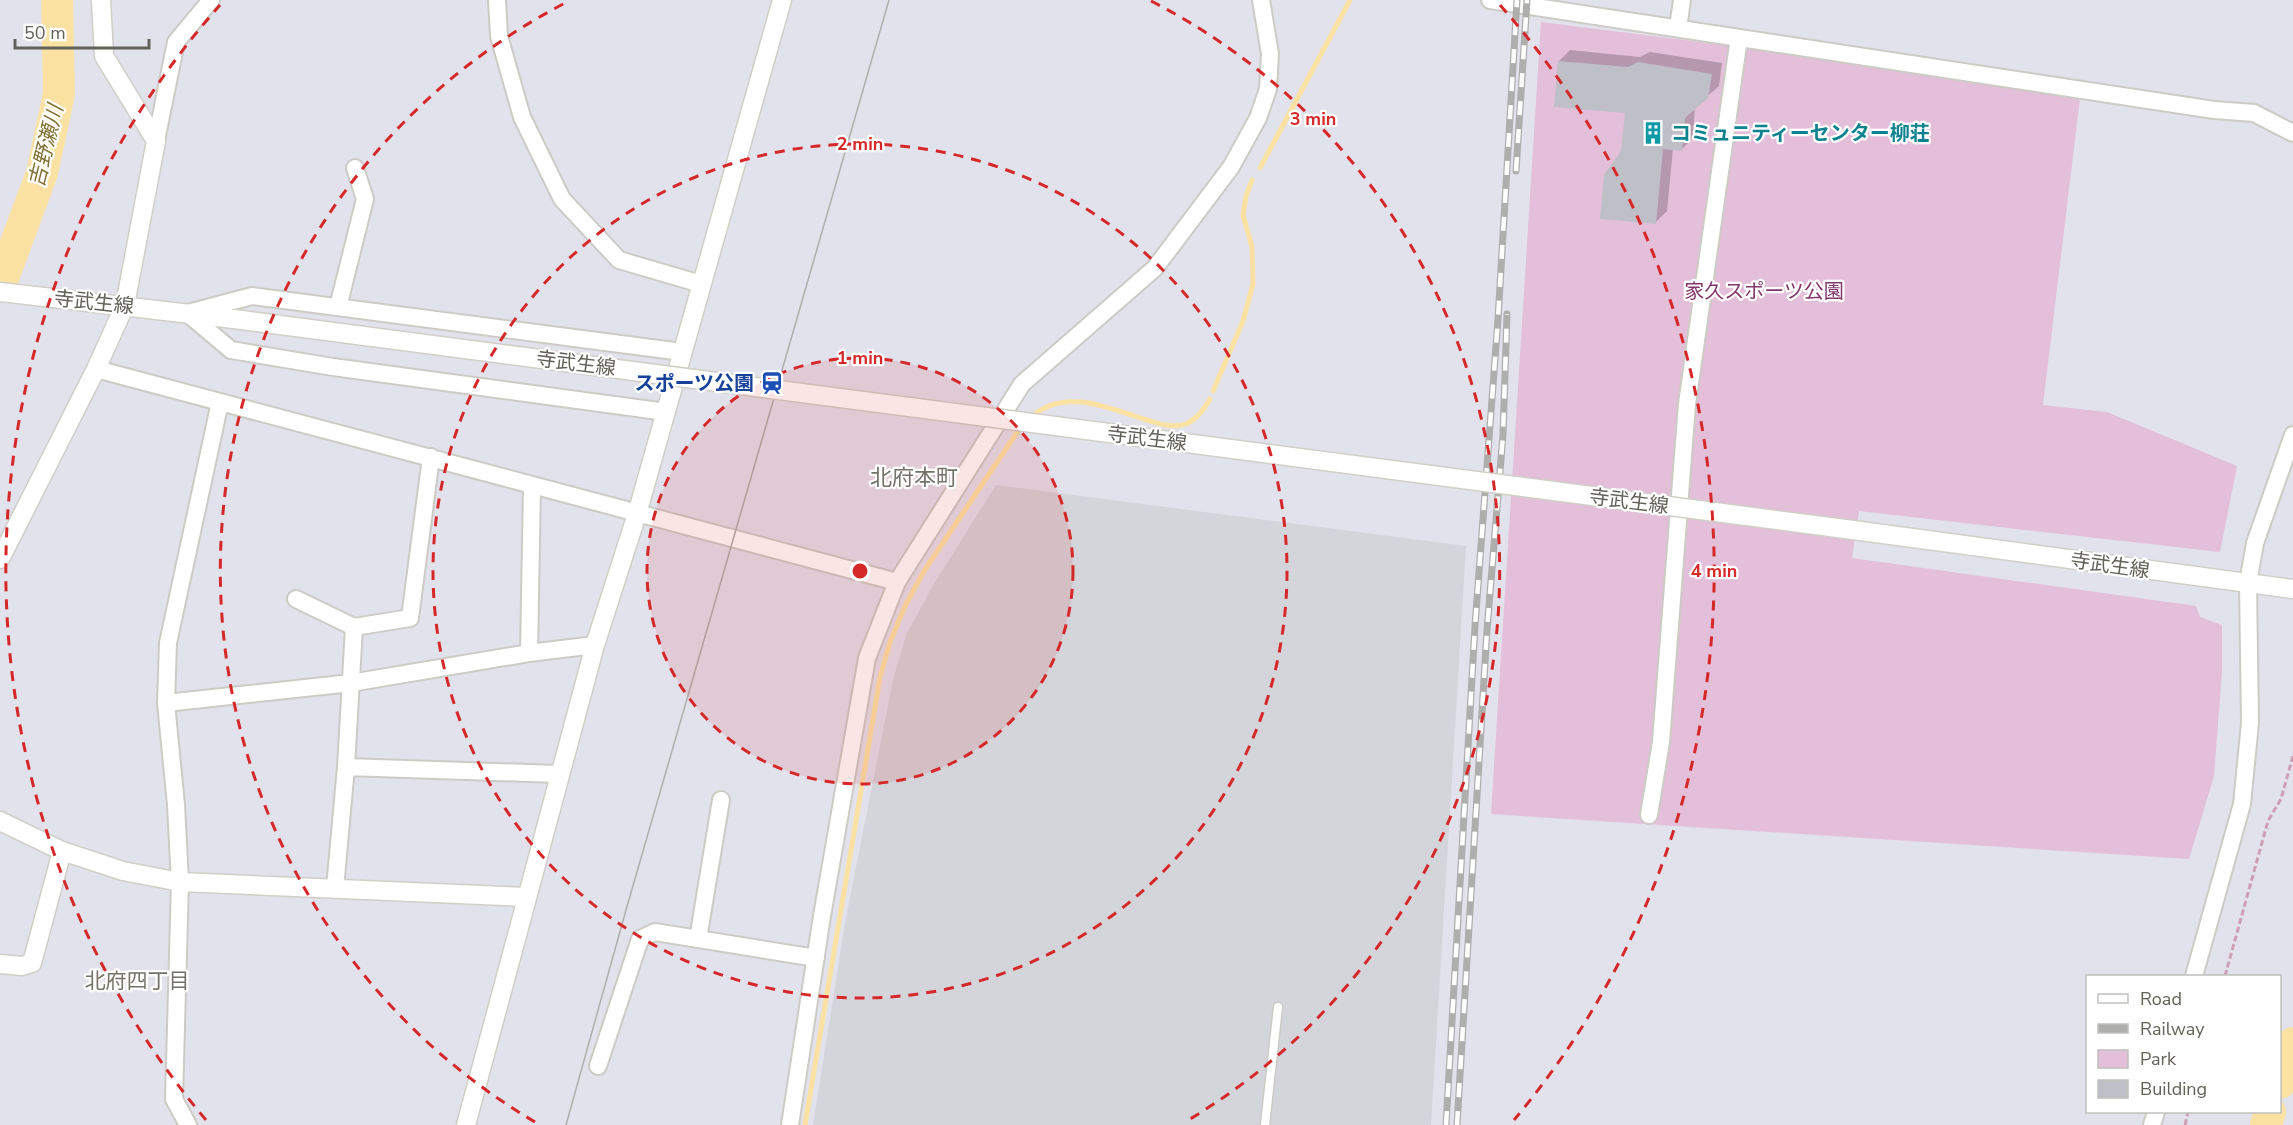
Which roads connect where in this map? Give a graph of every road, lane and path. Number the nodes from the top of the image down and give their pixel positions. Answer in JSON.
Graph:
{"nodes":[{"id":1,"x":101,"y":0,"type":"edge"},
{"id":2,"x":211,"y":0,"type":"edge"},
{"id":3,"x":498,"y":0,"type":"edge"},
{"id":4,"x":782,"y":0,"type":"edge"},
{"id":5,"x":1261,"y":0,"type":"edge"},
{"id":6,"x":1490,"y":0,"type":"edge"},
{"id":7,"x":1682,"y":0,"type":"edge"},
{"id":8,"x":1678,"y":28,"type":"junction"},
{"id":9,"x":1739,"y":38,"type":"junction"},
{"id":10,"x":2293,"y":133,"type":"edge"},
{"id":11,"x":156,"y":141,"type":"junction"},
{"id":12,"x":355,"y":168,"type":"dead end"},
{"id":13,"x":701,"y":284,"type":"junction"},
{"id":14,"x":0,"y":292,"type":"edge"},
{"id":15,"x":117,"y":304,"type":"junction"},
{"id":16,"x":338,"y":307,"type":"junction"},
{"id":17,"x":188,"y":313,"type":"junction"},
{"id":18,"x":682,"y":352,"type":"junction"},
{"id":19,"x":96,"y":369,"type":"junction"},
{"id":20,"x":220,"y":402,"type":"junction"},
{"id":21,"x":666,"y":412,"type":"junction"},
{"id":22,"x":2293,"y":435,"type":"edge"},
{"id":23,"x":431,"y":457,"type":"junction"},
{"id":24,"x":532,"y":486,"type":"junction"},
{"id":25,"x":637,"y":514,"type":"junction"},
{"id":26,"x":0,"y":558,"type":"edge"},
{"id":27,"x":897,"y":582,"type":"junction"},
{"id":28,"x":2247,"y":583,"type":"junction"},
{"id":29,"x":2291,"y":588,"type":"edge"},
{"id":30,"x":296,"y":599,"type":"dead end"},
{"id":31,"x":354,"y":627,"type":"junction"},
{"id":32,"x":595,"y":645,"type":"junction"},
{"id":33,"x":529,"y":653,"type":"junction"},
{"id":34,"x":351,"y":683,"type":"junction"},
{"id":35,"x":166,"y":703,"type":"junction"},
{"id":36,"x":2293,"y":756,"type":"edge"},
{"id":37,"x":346,"y":767,"type":"junction"},
{"id":38,"x":558,"y":774,"type":"junction"},
{"id":39,"x":721,"y":800,"type":"dead end"},
{"id":40,"x":1649,"y":814,"type":"dead end"},
{"id":41,"x":0,"y":820,"type":"edge"},
{"id":42,"x":62,"y":851,"type":"junction"},
{"id":43,"x":180,"y":882,"type":"junction"},
{"id":44,"x":335,"y":888,"type":"junction"},
{"id":45,"x":527,"y":897,"type":"junction"},
{"id":46,"x":698,"y":939,"type":"junction"},
{"id":47,"x":816,"y":958,"type":"junction"},
{"id":48,"x":0,"y":964,"type":"edge"},
{"id":49,"x":2194,"y":975,"type":"edge"},
{"id":50,"x":2225,"y":975,"type":"edge"},
{"id":51,"x":1278,"y":1007,"type":"dead end"},
{"id":52,"x":598,"y":1066,"type":"dead end"},
{"id":53,"x":188,"y":1125,"type":"edge"},
{"id":54,"x":466,"y":1125,"type":"edge"},
{"id":55,"x":790,"y":1125,"type":"edge"},
{"id":56,"x":1265,"y":1125,"type":"edge"}],
"edges":[{"from":1,"to":11,"type":"street"},
{"from":2,"to":11,"type":"street"},
{"from":3,"to":13,"type":"street"},
{"from":4,"to":13,"type":"street"},
{"from":5,"to":27,"type":"street"},
{"from":6,"to":8,"type":"street"},
{"from":7,"to":8,"type":"street"},
{"from":8,"to":9,"type":"street"},
{"from":9,"to":10,"type":"street"},
{"from":9,"to":40,"type":"street"},
{"from":11,"to":15,"type":"street"},
{"from":12,"to":16,"type":"street"},
{"from":13,"to":18,"type":"street"},
{"from":14,"to":15,"type":"street","name":"寺武生線"},
{"from":15,"to":17,"type":"street","name":"寺武生線"},
{"from":15,"to":19,"type":"street"},
{"from":16,"to":17,"type":"street"},
{"from":16,"to":18,"type":"street"},
{"from":17,"to":21,"type":"street"},
{"from":17,"to":28,"type":"street","name":"寺武生線","bridge":true},
{"from":18,"to":21,"type":"street"},
{"from":19,"to":20,"type":"street"},
{"from":19,"to":26,"type":"street"},
{"from":20,"to":23,"type":"street"},
{"from":20,"to":35,"type":"street"},
{"from":21,"to":25,"type":"street"},
{"from":22,"to":28,"type":"street"},
{"from":23,"to":24,"type":"street"},
{"from":23,"to":31,"type":"street"},
{"from":24,"to":25,"type":"street"},
{"from":24,"to":33,"type":"street"},
{"from":25,"to":27,"type":"street"},
{"from":25,"to":32,"type":"street"},
{"from":27,"to":47,"type":"street"},
{"from":28,"to":29,"type":"street","name":"寺武生線"},
{"from":28,"to":49,"type":"street"},
{"from":30,"to":31,"type":"street"},
{"from":31,"to":34,"type":"street"},
{"from":32,"to":33,"type":"street"},
{"from":32,"to":38,"type":"street"},
{"from":33,"to":34,"type":"street"},
{"from":34,"to":35,"type":"street"},
{"from":34,"to":37,"type":"street"},
{"from":35,"to":43,"type":"street"},
{"from":36,"to":50,"type":"path"},
{"from":37,"to":38,"type":"street"},
{"from":37,"to":44,"type":"street"},
{"from":38,"to":45,"type":"street"},
{"from":39,"to":46,"type":"street"},
{"from":41,"to":42,"type":"street"},
{"from":42,"to":43,"type":"street"},
{"from":42,"to":48,"type":"street"},
{"from":43,"to":44,"type":"street"},
{"from":43,"to":53,"type":"street"},
{"from":44,"to":45,"type":"street"},
{"from":45,"to":54,"type":"street"},
{"from":46,"to":47,"type":"street"},
{"from":46,"to":52,"type":"street"},
{"from":47,"to":55,"type":"street"},
{"from":51,"to":56,"type":"lane"}]}
